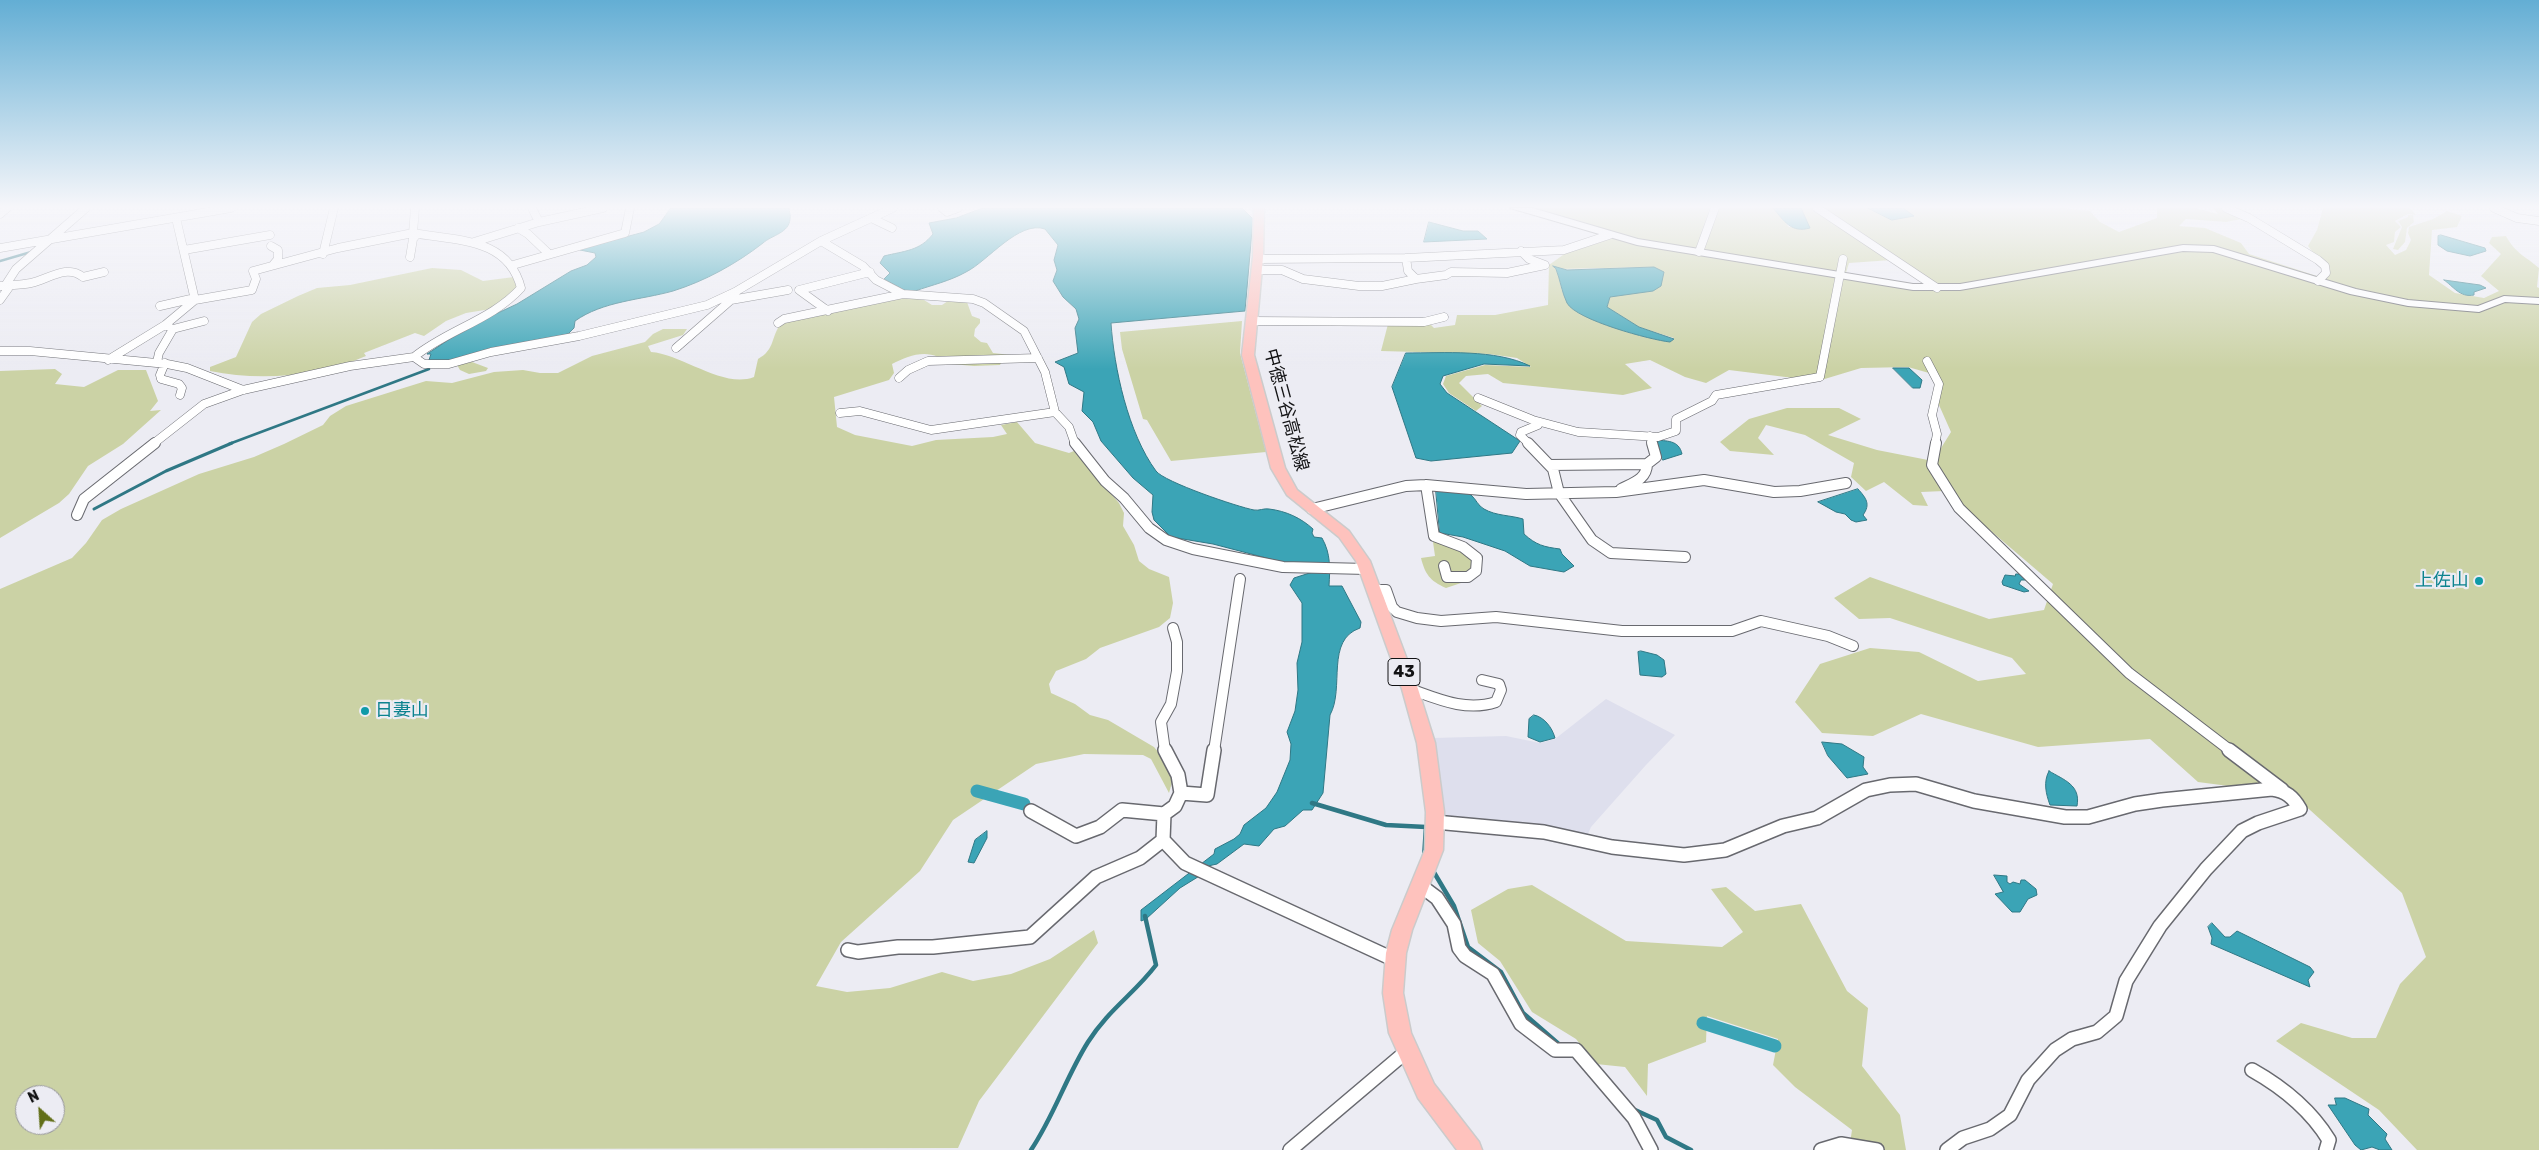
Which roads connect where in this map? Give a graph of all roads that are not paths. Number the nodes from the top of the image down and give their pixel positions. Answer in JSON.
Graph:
{"nodes":[{"id":1,"x":23,"y":262,"type":"edge"},
{"id":2,"x":187,"y":262,"type":"edge"},
{"id":3,"x":276,"y":262,"type":"edge"},
{"id":4,"x":288,"y":262,"type":"edge"},
{"id":5,"x":508,"y":262,"type":"edge"},
{"id":6,"x":526,"y":262,"type":"edge"},
{"id":7,"x":788,"y":262,"type":"edge"},
{"id":8,"x":854,"y":262,"type":"edge"},
{"id":9,"x":1315,"y":262,"type":"edge"},
{"id":10,"x":1407,"y":262,"type":"edge"},
{"id":11,"x":1536,"y":262,"type":"edge"},
{"id":12,"x":1755,"y":262,"type":"edge"},
{"id":13,"x":1843,"y":262,"type":"edge"},
{"id":14,"x":1898,"y":262,"type":"edge"},
{"id":15,"x":2105,"y":262,"type":"edge"},
{"id":16,"x":2256,"y":262,"type":"edge"},
{"id":17,"x":2320,"y":262,"type":"edge"},
{"id":18,"x":1257,"y":264,"type":"junction"},
{"id":19,"x":273,"y":265,"type":"junction"},
{"id":20,"x":513,"y":266,"type":"junction"},
{"id":21,"x":104,"y":272,"type":"dead end"},
{"id":22,"x":870,"y":272,"type":"junction"},
{"id":23,"x":1839,"y":276,"type":"junction"},
{"id":24,"x":1416,"y":279,"type":"junction"},
{"id":25,"x":2318,"y":281,"type":"junction"},
{"id":26,"x":5,"y":286,"type":"edge"},
{"id":27,"x":1937,"y":288,"type":"junction"},
{"id":28,"x":788,"y":290,"type":"dead end"},
{"id":29,"x":904,"y":294,"type":"junction"},
{"id":30,"x":195,"y":299,"type":"junction"},
{"id":31,"x":728,"y":299,"type":"junction"},
{"id":32,"x":0,"y":300,"type":"edge"},
{"id":33,"x":2539,"y":301,"type":"edge"},
{"id":34,"x":160,"y":306,"type":"dead end"},
{"id":35,"x":828,"y":311,"type":"junction"},
{"id":36,"x":1444,"y":317,"type":"dead end"},
{"id":37,"x":204,"y":321,"type":"dead end"},
{"id":38,"x":1250,"y":321,"type":"junction"},
{"id":39,"x":778,"y":323,"type":"dead end"},
{"id":40,"x":165,"y":325,"type":"junction"},
{"id":41,"x":173,"y":329,"type":"junction"},
{"id":42,"x":676,"y":348,"type":"dead end"},
{"id":43,"x":0,"y":351,"type":"edge"},
{"id":44,"x":414,"y":357,"type":"junction"},
{"id":45,"x":1038,"y":358,"type":"junction"},
{"id":46,"x":108,"y":360,"type":"junction"},
{"id":47,"x":1927,"y":361,"type":"dead end"},
{"id":48,"x":161,"y":363,"type":"junction"},
{"id":49,"x":899,"y":378,"type":"dead end"},
{"id":50,"x":243,"y":390,"type":"junction"},
{"id":51,"x":180,"y":395,"type":"dead end"},
{"id":52,"x":1478,"y":398,"type":"dead end"},
{"id":53,"x":1055,"y":412,"type":"junction"},
{"id":54,"x":840,"y":413,"type":"dead end"},
{"id":55,"x":1539,"y":422,"type":"junction"},
{"id":56,"x":1650,"y":436,"type":"junction"},
{"id":57,"x":1647,"y":464,"type":"junction"},
{"id":58,"x":1549,"y":466,"type":"junction"},
{"id":59,"x":1846,"y":483,"type":"dead end"},
{"id":60,"x":1426,"y":485,"type":"junction"},
{"id":61,"x":1616,"y":492,"type":"junction"},
{"id":62,"x":1559,"y":493,"type":"junction"},
{"id":63,"x":1312,"y":509,"type":"junction"},
{"id":64,"x":77,"y":515,"type":"dead end"},
{"id":65,"x":1685,"y":557,"type":"dead end"},
{"id":66,"x":1444,"y":566,"type":"dead end"},
{"id":67,"x":1367,"y":569,"type":"junction"},
{"id":68,"x":1240,"y":578,"type":"dead end"},
{"id":69,"x":1374,"y":590,"type":"junction"},
{"id":70,"x":1173,"y":628,"type":"dead end"},
{"id":71,"x":1853,"y":646,"type":"dead end"},
{"id":72,"x":1482,"y":680,"type":"dead end"},
{"id":73,"x":1410,"y":689,"type":"junction"},
{"id":74,"x":2282,"y":790,"type":"junction"},
{"id":75,"x":1181,"y":793,"type":"junction"},
{"id":76,"x":1031,"y":811,"type":"dead end"},
{"id":77,"x":1164,"y":814,"type":"junction"},
{"id":78,"x":1435,"y":822,"type":"junction"},
{"id":79,"x":1163,"y":840,"type":"junction"},
{"id":80,"x":1421,"y":886,"type":"junction"},
{"id":81,"x":848,"y":950,"type":"dead end"},
{"id":82,"x":1395,"y":960,"type":"junction"},
{"id":83,"x":1407,"y":1051,"type":"junction"},
{"id":84,"x":2252,"y":1070,"type":"dead end"},
{"id":85,"x":1290,"y":1150,"type":"edge"},
{"id":86,"x":1471,"y":1150,"type":"edge"},
{"id":87,"x":1650,"y":1150,"type":"edge"},
{"id":88,"x":1821,"y":1150,"type":"edge"},
{"id":89,"x":1877,"y":1150,"type":"edge"},
{"id":90,"x":1948,"y":1150,"type":"edge"},
{"id":91,"x":2326,"y":1150,"type":"edge"}],
"edges":[{"from":1,"to":26,"type":"street"},
{"from":2,"to":30,"type":"street"},
{"from":3,"to":19,"type":"street"},
{"from":4,"to":19,"type":"street"},
{"from":5,"to":20,"type":"street"},
{"from":6,"to":20,"type":"street"},
{"from":7,"to":31,"type":"street"},
{"from":8,"to":22,"type":"street"},
{"from":9,"to":18,"type":"street"},
{"from":10,"to":24,"type":"street"},
{"from":11,"to":24,"type":"street"},
{"from":12,"to":23,"type":"street"},
{"from":13,"to":23,"type":"street"},
{"from":14,"to":27,"type":"street"},
{"from":15,"to":27,"type":"street"},
{"from":16,"to":25,"type":"street"},
{"from":17,"to":25,"type":"street"},
{"from":18,"to":24,"type":"street"},
{"from":18,"to":38,"type":"main road","name":"中徳三谷高松線","number":"43"},
{"from":19,"to":30,"type":"street"},
{"from":20,"to":44,"type":"street"},
{"from":21,"to":26,"type":"street"},
{"from":22,"to":29,"type":"street"},
{"from":22,"to":35,"type":"street"},
{"from":23,"to":27,"type":"street"},
{"from":23,"to":56,"type":"street"},
{"from":25,"to":33,"type":"street"},
{"from":26,"to":32,"type":"street"},
{"from":28,"to":31,"type":"street"},
{"from":29,"to":35,"type":"street"},
{"from":29,"to":45,"type":"street"},
{"from":30,"to":34,"type":"street"},
{"from":30,"to":40,"type":"street"},
{"from":31,"to":42,"type":"street"},
{"from":31,"to":44,"type":"street"},
{"from":35,"to":39,"type":"street"},
{"from":36,"to":38,"type":"street"},
{"from":37,"to":41,"type":"street"},
{"from":38,"to":63,"type":"main road","name":"中徳三谷高松線","number":"43"},
{"from":40,"to":41,"type":"street"},
{"from":40,"to":46,"type":"street"},
{"from":41,"to":48,"type":"street"},
{"from":43,"to":46,"type":"street"},
{"from":44,"to":50,"type":"street"},
{"from":45,"to":49,"type":"street"},
{"from":45,"to":53,"type":"street"},
{"from":46,"to":48,"type":"street"},
{"from":47,"to":74,"type":"street"},
{"from":48,"to":50,"type":"street"},
{"from":48,"to":51,"type":"street"},
{"from":50,"to":64,"type":"street"},
{"from":52,"to":55,"type":"street"},
{"from":53,"to":54,"type":"street"},
{"from":53,"to":67,"type":"street"},
{"from":55,"to":56,"type":"street"},
{"from":55,"to":58,"type":"street"},
{"from":56,"to":57,"type":"street"},
{"from":57,"to":58,"type":"street"},
{"from":57,"to":61,"type":"street"},
{"from":58,"to":62,"type":"street"},
{"from":59,"to":61,"type":"street"},
{"from":60,"to":62,"type":"street"},
{"from":60,"to":63,"type":"street"},
{"from":60,"to":66,"type":"street"},
{"from":61,"to":62,"type":"street"},
{"from":62,"to":65,"type":"street"},
{"from":63,"to":67,"type":"main road","name":"中徳三谷高松線","number":"43"},
{"from":67,"to":69,"type":"main road","name":"中徳三谷高松線","number":"43"},
{"from":68,"to":75,"type":"street"},
{"from":69,"to":71,"type":"street"},
{"from":69,"to":73,"type":"main road","name":"中徳三谷高松線","number":"43"},
{"from":70,"to":75,"type":"street"},
{"from":72,"to":73,"type":"street"},
{"from":73,"to":78,"type":"main road","name":"中徳三谷高松線","number":"43"},
{"from":74,"to":78,"type":"street"},
{"from":74,"to":90,"type":"street"},
{"from":75,"to":77,"type":"street"},
{"from":76,"to":77,"type":"street"},
{"from":77,"to":79,"type":"street"},
{"from":78,"to":80,"type":"main road","name":"中徳三谷高松線","number":"43"},
{"from":79,"to":81,"type":"street"},
{"from":79,"to":82,"type":"street"},
{"from":80,"to":82,"type":"main road","name":"中徳三谷高松線","number":"43"},
{"from":80,"to":87,"type":"street"},
{"from":82,"to":83,"type":"main road","name":"中徳三谷高松線","number":"43"},
{"from":83,"to":85,"type":"street"},
{"from":83,"to":86,"type":"main road","name":"中徳三谷高松線","number":"43"},
{"from":84,"to":91,"type":"street"},
{"from":88,"to":89,"type":"street"}]}
